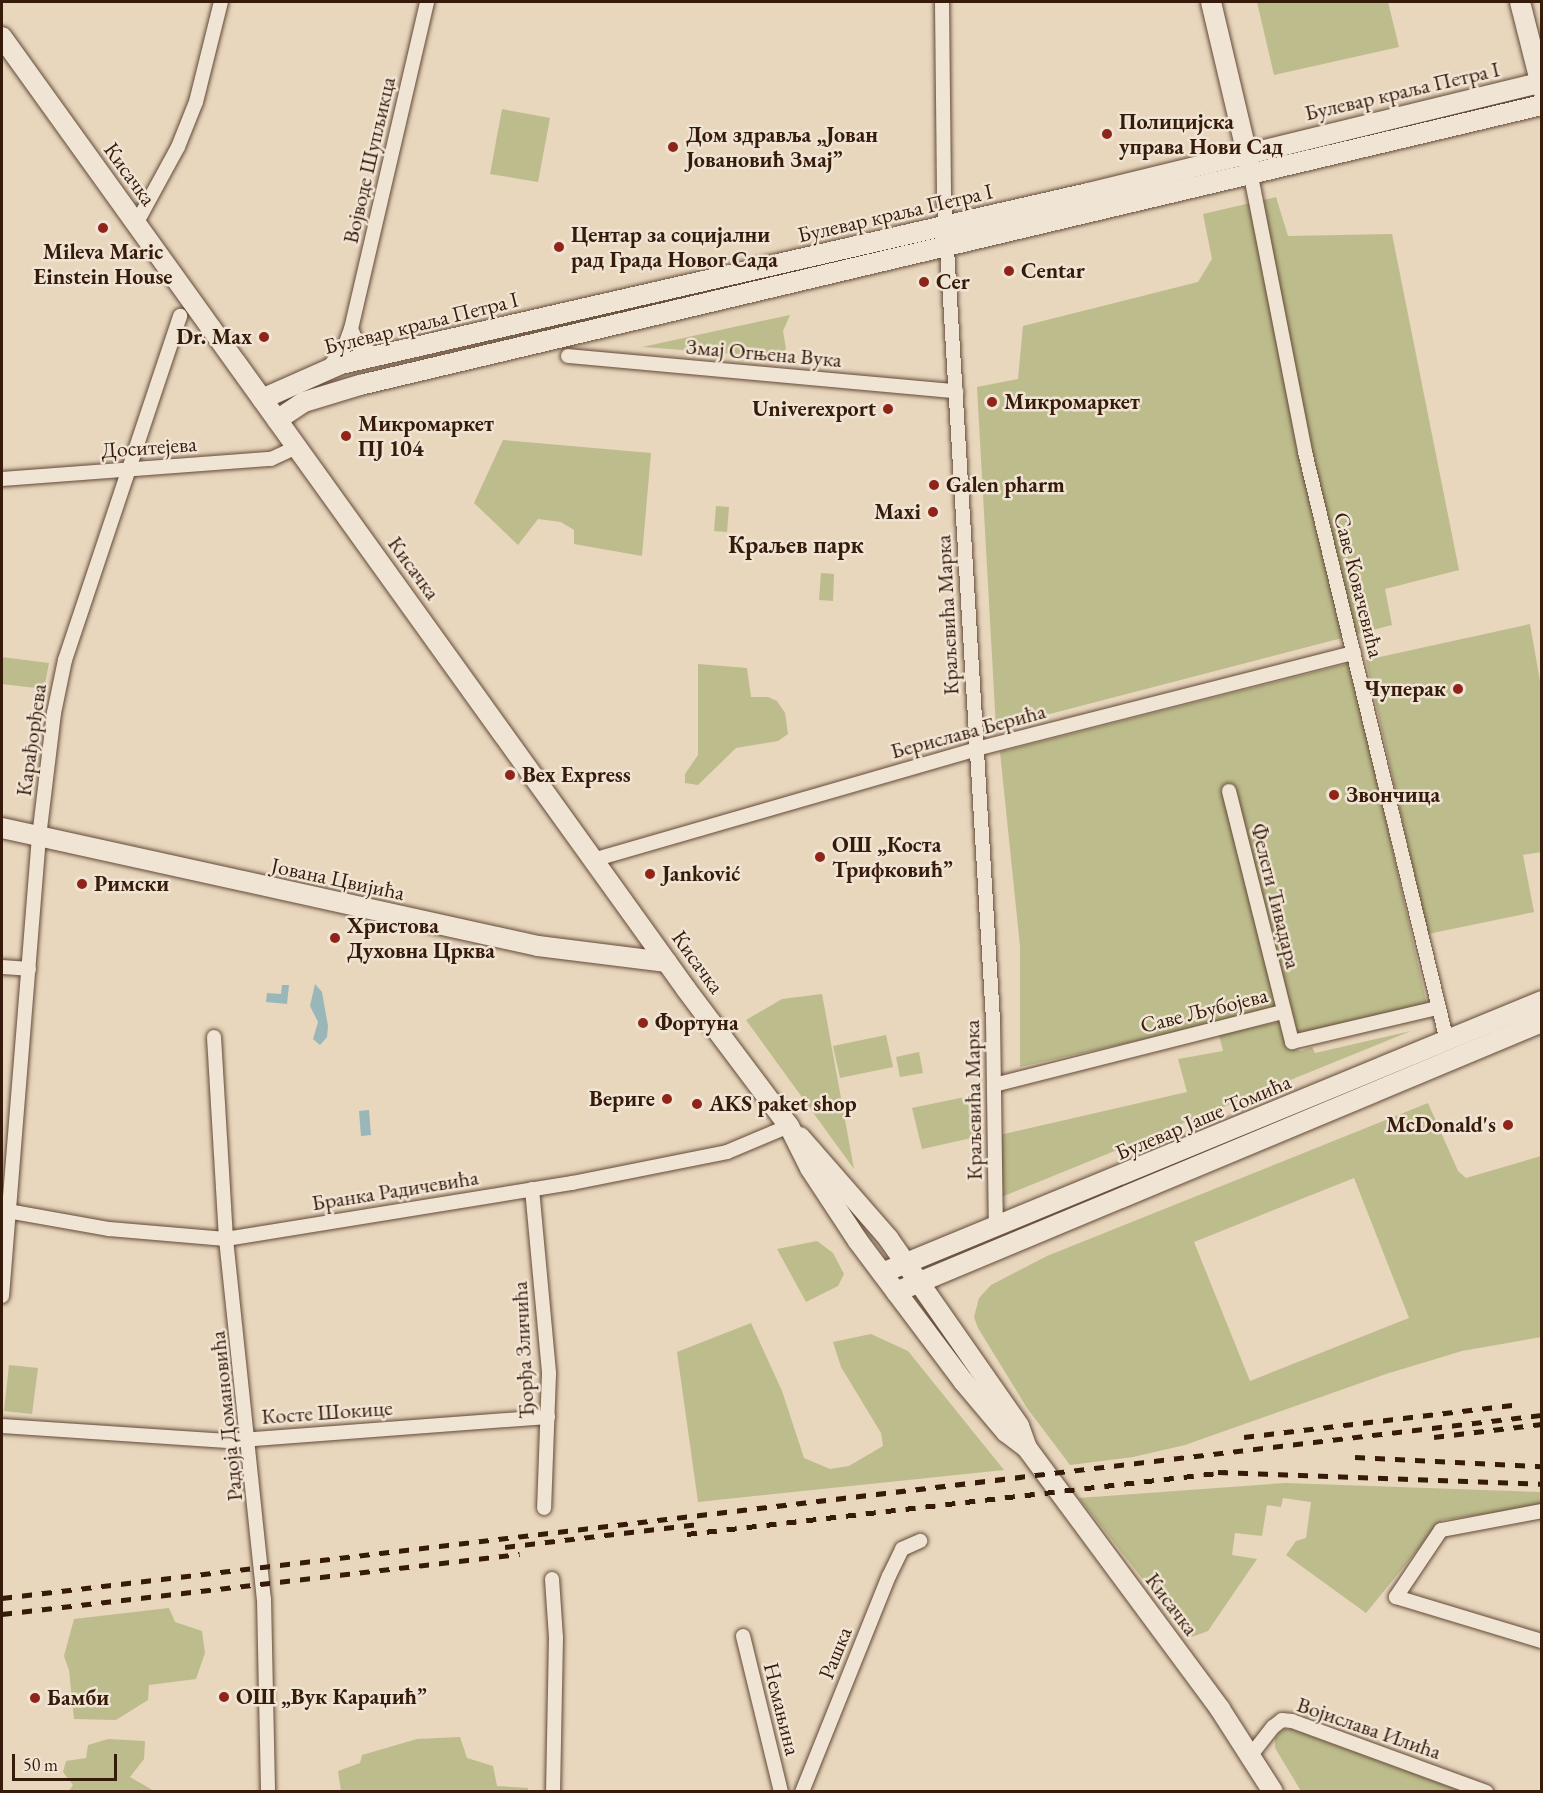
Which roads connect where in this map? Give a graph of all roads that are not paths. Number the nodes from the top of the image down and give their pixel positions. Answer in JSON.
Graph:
{"nodes":[{"id":1,"x":221,"y":2,"type":"edge"},
{"id":2,"x":427,"y":2,"type":"edge"},
{"id":3,"x":942,"y":2,"type":"edge"},
{"id":4,"x":1211,"y":2,"type":"edge"},
{"id":5,"x":1520,"y":2,"type":"edge"},
{"id":6,"x":2,"y":37,"type":"edge"},
{"id":7,"x":1541,"y":84,"type":"edge"},
{"id":8,"x":1542,"y":105,"type":"edge"},
{"id":9,"x":1249,"y":162,"type":"junction"},
{"id":10,"x":136,"y":224,"type":"junction"},
{"id":11,"x":946,"y":225,"type":"junction"},
{"id":12,"x":947,"y":246,"type":"junction"},
{"id":13,"x":180,"y":316,"type":"dead end"},
{"id":14,"x":351,"y":329,"type":"junction"},
{"id":15,"x":380,"y":356,"type":"junction"},
{"id":16,"x":568,"y":356,"type":"dead end"},
{"id":17,"x":327,"y":369,"type":"junction"},
{"id":18,"x":956,"y":391,"type":"junction"},
{"id":19,"x":262,"y":399,"type":"junction"},
{"id":20,"x":277,"y":420,"type":"junction"},
{"id":21,"x":297,"y":447,"type":"junction"},
{"id":22,"x":127,"y":470,"type":"junction"},
{"id":23,"x":2,"y":479,"type":"edge"},
{"id":24,"x":1354,"y":653,"type":"junction"},
{"id":25,"x":976,"y":749,"type":"junction"},
{"id":26,"x":1229,"y":791,"type":"dead end"},
{"id":27,"x":2,"y":828,"type":"edge"},
{"id":28,"x":39,"y":837,"type":"junction"},
{"id":29,"x":596,"y":859,"type":"junction"},
{"id":30,"x":667,"y":962,"type":"junction"},
{"id":31,"x":2,"y":967,"type":"edge"},
{"id":32,"x":29,"y":969,"type":"junction"},
{"id":33,"x":1542,"y":1001,"type":"edge"},
{"id":34,"x":1437,"y":1008,"type":"junction"},
{"id":35,"x":1283,"y":1012,"type":"junction"},
{"id":36,"x":1542,"y":1022,"type":"edge"},
{"id":37,"x":214,"y":1037,"type":"dead end"},
{"id":38,"x":1447,"y":1041,"type":"junction"},
{"id":39,"x":994,"y":1085,"type":"junction"},
{"id":40,"x":789,"y":1126,"type":"junction"},
{"id":41,"x":532,"y":1189,"type":"junction"},
{"id":42,"x":5,"y":1210,"type":"edge"},
{"id":43,"x":996,"y":1227,"type":"junction"},
{"id":44,"x":226,"y":1239,"type":"junction"},
{"id":45,"x":906,"y":1263,"type":"junction"},
{"id":46,"x":882,"y":1273,"type":"junction"},
{"id":47,"x":920,"y":1282,"type":"junction"},
{"id":48,"x":896,"y":1292,"type":"junction"},
{"id":49,"x":2,"y":1296,"type":"edge"},
{"id":50,"x":548,"y":1417,"type":"junction"},
{"id":51,"x":2,"y":1426,"type":"edge"},
{"id":52,"x":250,"y":1439,"type":"junction"},
{"id":53,"x":1027,"y":1449,"type":"junction"},
{"id":54,"x":544,"y":1508,"type":"dead end"},
{"id":55,"x":1542,"y":1511,"type":"edge"},
{"id":56,"x":920,"y":1541,"type":"dead end"},
{"id":57,"x":552,"y":1579,"type":"dead end"},
{"id":58,"x":743,"y":1636,"type":"dead end"},
{"id":59,"x":1542,"y":1641,"type":"edge"},
{"id":60,"x":1251,"y":1755,"type":"junction"},
{"id":61,"x":268,"y":1791,"type":"edge"},
{"id":62,"x":553,"y":1791,"type":"edge"},
{"id":63,"x":782,"y":1791,"type":"edge"},
{"id":64,"x":802,"y":1791,"type":"edge"},
{"id":65,"x":1273,"y":1791,"type":"edge"},
{"id":66,"x":1486,"y":1791,"type":"edge"}],
"edges":[{"from":1,"to":10,"type":"street"},
{"from":2,"to":14,"type":"street","name":"Војводе Шупљикца"},
{"from":3,"to":11,"type":"street","name":"Краљевића Марка"},
{"from":4,"to":9,"type":"street"},
{"from":5,"to":7,"type":"street"},
{"from":6,"to":10,"type":"street","name":"Кисачка"},
{"from":7,"to":9,"type":"street","name":"Булевар краља Петра I"},
{"from":8,"to":9,"type":"street","name":"Булевар краља Петра I"},
{"from":9,"to":11,"type":"street","name":"Булевар краља Петра I"},
{"from":9,"to":12,"type":"street","name":"Булевар краља Петра I"},
{"from":9,"to":24,"type":"street","name":"Саве Ковачевића"},
{"from":10,"to":19,"type":"street","name":"Кисачка"},
{"from":11,"to":12,"type":"street","name":"Краљевића Марка"},
{"from":11,"to":15,"type":"street","name":"Булевар краља Петра I"},
{"from":12,"to":18,"type":"street","name":"Краљевића Марка"},
{"from":12,"to":20,"type":"street","name":"Булевар краља Петра I"},
{"from":13,"to":22,"type":"street","name":"Карађорђева"},
{"from":14,"to":15,"type":"street"},
{"from":14,"to":17,"type":"street","name":"Војводе Шупљикца"},
{"from":15,"to":17,"type":"street","name":"Булевар краља Петра I"},
{"from":16,"to":18,"type":"street","name":"Змај Огњена Вука"},
{"from":17,"to":19,"type":"street","name":"Булевар краља Петра I"},
{"from":18,"to":25,"type":"street","name":"Краљевића Марка"},
{"from":19,"to":20,"type":"street","name":"Кисачка"},
{"from":20,"to":21,"type":"street","name":"Кисачка"},
{"from":21,"to":22,"type":"street","name":"Доситејева"},
{"from":21,"to":29,"type":"street","name":"Кисачка"},
{"from":22,"to":23,"type":"street","name":"Доситејева"},
{"from":22,"to":28,"type":"street","name":"Карађорђева"},
{"from":24,"to":25,"type":"street","name":"Берислава Берића"},
{"from":24,"to":34,"type":"street","name":"Саве Ковачевића"},
{"from":25,"to":29,"type":"street","name":"Берислава Берића"},
{"from":25,"to":39,"type":"street","name":"Краљевића Марка"},
{"from":26,"to":35,"type":"street","name":"Фелеги Тивадара"},
{"from":27,"to":28,"type":"street","name":"Јована Цвијића"},
{"from":28,"to":30,"type":"street","name":"Јована Цвијића"},
{"from":28,"to":32,"type":"street","name":"Карађорђева"},
{"from":29,"to":30,"type":"street","name":"Кисачка"},
{"from":30,"to":40,"type":"street","name":"Кисачка"},
{"from":31,"to":32,"type":"street"},
{"from":32,"to":42,"type":"street","name":"Карађорђева"},
{"from":33,"to":38,"type":"street","name":"Булевар Јаше Томића"},
{"from":34,"to":35,"type":"street","name":"Саве Љубојева"},
{"from":34,"to":38,"type":"street","name":"Саве Ковачевића"},
{"from":35,"to":39,"type":"street","name":"Саве Љубојева"},
{"from":36,"to":47,"type":"street","name":"Булевар Јаше Томића"},
{"from":37,"to":44,"type":"street","name":"Радоја Домановића"},
{"from":38,"to":43,"type":"street","name":"Булевар Јаше Томића"},
{"from":39,"to":43,"type":"street","name":"Краљевића Марка"},
{"from":40,"to":41,"type":"street","name":"Бранка Радичевића"},
{"from":40,"to":45,"type":"street","name":"Кисачка"},
{"from":40,"to":46,"type":"street","name":"Кисачка"},
{"from":41,"to":44,"type":"street","name":"Бранка Радичевића"},
{"from":41,"to":50,"type":"street","name":"Ђорђа Зличића"},
{"from":42,"to":44,"type":"street","name":"Бранка Радичевића"},
{"from":42,"to":49,"type":"street","name":"Карађорђева"},
{"from":43,"to":45,"type":"street","name":"Булевар Јаше Томића"},
{"from":44,"to":52,"type":"street","name":"Радоја Домановића"},
{"from":45,"to":46,"type":"street","name":"Булевар Јаше Томића"},
{"from":45,"to":47,"type":"street","name":"Кисачка"},
{"from":46,"to":48,"type":"street","name":"Кисачка"},
{"from":47,"to":48,"type":"street","name":"Булевар Јаше Томића"},
{"from":47,"to":53,"type":"street","name":"Кисачка"},
{"from":48,"to":53,"type":"street","name":"Кисачка"},
{"from":50,"to":52,"type":"street","name":"Косте Шокице"},
{"from":50,"to":54,"type":"street","name":"Ђорђа Зличића"},
{"from":51,"to":52,"type":"street","name":"Косте Шокице"},
{"from":52,"to":61,"type":"street","name":"Радоја Домановића"},
{"from":53,"to":60,"type":"street","name":"Кисачка"},
{"from":55,"to":59,"type":"street"},
{"from":56,"to":64,"type":"street","name":"Рашка"},
{"from":57,"to":62,"type":"street"},
{"from":58,"to":63,"type":"street","name":"Немањина"},
{"from":60,"to":65,"type":"street","name":"Кисачка"},
{"from":60,"to":66,"type":"street","name":"Војислава Илића"}]}
